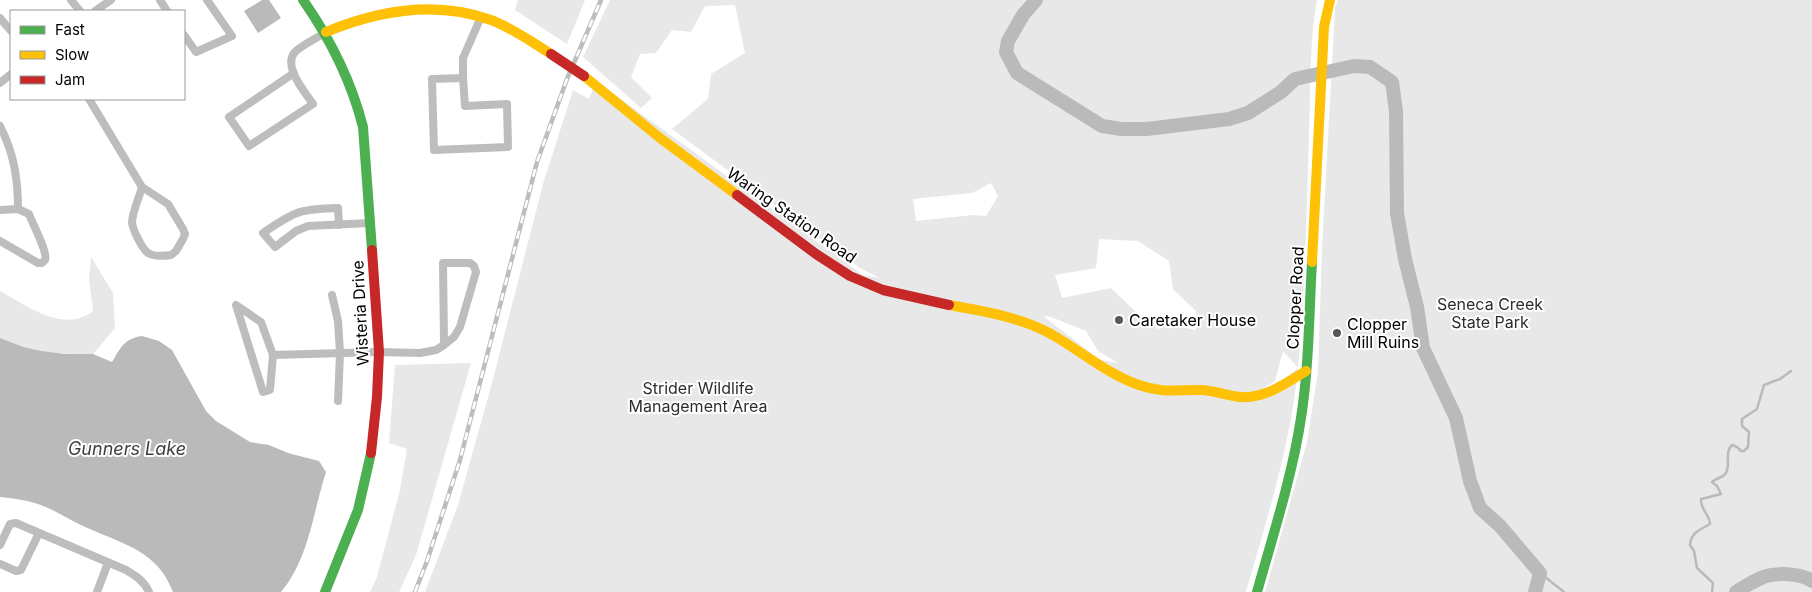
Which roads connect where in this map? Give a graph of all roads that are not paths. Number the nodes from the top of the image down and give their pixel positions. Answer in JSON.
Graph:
{"nodes":[{"id":1,"x":111,"y":0,"type":"edge"},
{"id":2,"x":207,"y":0,"type":"edge"},
{"id":3,"x":304,"y":0,"type":"edge"},
{"id":4,"x":1330,"y":0,"type":"edge"},
{"id":5,"x":96,"y":10,"type":"edge"},
{"id":6,"x":481,"y":17,"type":"junction"},
{"id":7,"x":0,"y":18,"type":"edge"},
{"id":8,"x":10,"y":30,"type":"edge"},
{"id":9,"x":326,"y":32,"type":"junction"},
{"id":10,"x":185,"y":36,"type":"edge"},
{"id":11,"x":294,"y":73,"type":"junction"},
{"id":12,"x":10,"y":75,"type":"edge"},
{"id":13,"x":463,"y":78,"type":"junction"},
{"id":14,"x":0,"y":84,"type":"edge"},
{"id":15,"x":89,"y":100,"type":"edge"},
{"id":16,"x":0,"y":126,"type":"edge"},
{"id":17,"x":142,"y":187,"type":"junction"},
{"id":18,"x":18,"y":209,"type":"junction"},
{"id":19,"x":0,"y":210,"type":"edge"},
{"id":20,"x":370,"y":223,"type":"junction"},
{"id":21,"x":339,"y":224,"type":"junction"},
{"id":22,"x":0,"y":241,"type":"edge"},
{"id":23,"x":332,"y":295,"type":"dead end"},
{"id":24,"x":444,"y":345,"type":"junction"},
{"id":25,"x":379,"y":352,"type":"junction"},
{"id":26,"x":340,"y":353,"type":"junction"},
{"id":27,"x":273,"y":355,"type":"junction"},
{"id":28,"x":1306,"y":371,"type":"junction"},
{"id":29,"x":338,"y":401,"type":"dead end"},
{"id":30,"x":39,"y":533,"type":"junction"},
{"id":31,"x":0,"y":545,"type":"edge"},
{"id":32,"x":108,"y":563,"type":"junction"},
{"id":33,"x":0,"y":564,"type":"edge"},
{"id":34,"x":97,"y":592,"type":"edge"},
{"id":35,"x":149,"y":592,"type":"edge"},
{"id":36,"x":325,"y":592,"type":"edge"},
{"id":37,"x":1256,"y":592,"type":"edge"}],
"edges":[{"from":1,"to":5,"type":"street"},
{"from":2,"to":10,"type":"street"},
{"from":3,"to":9,"type":"street"},
{"from":4,"to":28,"type":"street","name":"Clopper Road"},
{"from":6,"to":9,"type":"street","name":"Waring Station Road"},
{"from":6,"to":13,"type":"street"},
{"from":6,"to":28,"type":"street","name":"Waring Station Road","bridge":true},
{"from":7,"to":8,"type":"street"},
{"from":9,"to":11,"type":"street"},
{"from":9,"to":20,"type":"street","name":"Wisteria Drive"},
{"from":11,"to":11,"type":"street"},
{"from":12,"to":14,"type":"street"},
{"from":13,"to":13,"type":"street"},
{"from":15,"to":17,"type":"street"},
{"from":16,"to":18,"type":"street"},
{"from":17,"to":17,"type":"street"},
{"from":18,"to":19,"type":"street"},
{"from":18,"to":22,"type":"street"},
{"from":20,"to":21,"type":"street"},
{"from":20,"to":25,"type":"street","name":"Wisteria Drive"},
{"from":21,"to":21,"type":"street"},
{"from":23,"to":26,"type":"street"},
{"from":24,"to":24,"type":"street"},
{"from":24,"to":25,"type":"street"},
{"from":25,"to":26,"type":"street"},
{"from":25,"to":36,"type":"street","name":"Wisteria Drive"},
{"from":26,"to":27,"type":"street"},
{"from":26,"to":29,"type":"street"},
{"from":27,"to":27,"type":"street"},
{"from":28,"to":37,"type":"street","name":"Clopper Road"},
{"from":30,"to":31,"type":"street"},
{"from":30,"to":32,"type":"street"},
{"from":30,"to":33,"type":"street"},
{"from":32,"to":34,"type":"street"},
{"from":32,"to":35,"type":"street"}]}
